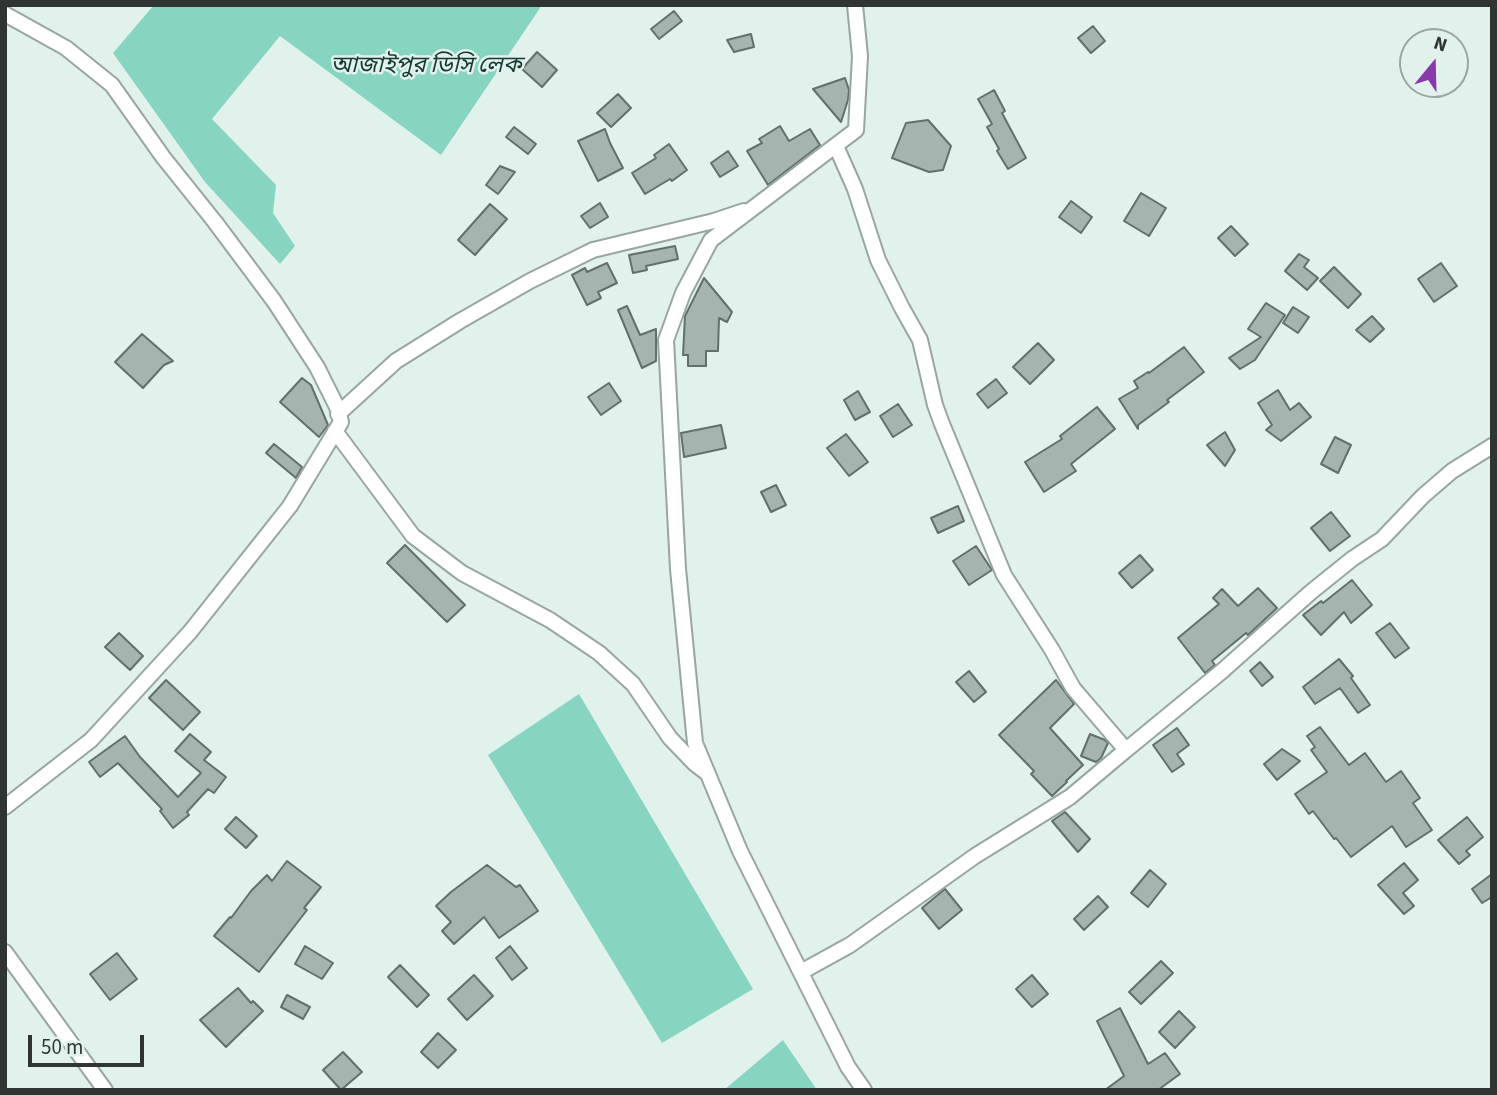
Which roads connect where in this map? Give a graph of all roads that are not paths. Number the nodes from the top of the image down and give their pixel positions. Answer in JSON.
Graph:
{"nodes":[{"id":1,"x":855,"y":5,"type":"edge"},
{"id":2,"x":5,"y":15,"type":"edge"},
{"id":3,"x":836,"y":146,"type":"junction"},
{"id":4,"x":754,"y":208,"type":"junction"},
{"id":5,"x":338,"y":414,"type":"junction"},
{"id":6,"x":335,"y":431,"type":"junction"},
{"id":7,"x":1492,"y":446,"type":"edge"},
{"id":8,"x":1126,"y":750,"type":"junction"},
{"id":9,"x":708,"y":774,"type":"junction"},
{"id":10,"x":5,"y":807,"type":"edge"},
{"id":11,"x":5,"y":952,"type":"edge"},
{"id":12,"x":801,"y":972,"type":"junction"},
{"id":13,"x":105,"y":1090,"type":"edge"},
{"id":14,"x":864,"y":1090,"type":"edge"}],
"edges":[{"from":1,"to":3,"type":"street"},
{"from":2,"to":5,"type":"street"},
{"from":3,"to":4,"type":"street"},
{"from":3,"to":8,"type":"street"},
{"from":4,"to":5,"type":"street"},
{"from":4,"to":9,"type":"street"},
{"from":5,"to":6,"type":"street"},
{"from":6,"to":9,"type":"street"},
{"from":6,"to":10,"type":"street"},
{"from":7,"to":8,"type":"street"},
{"from":8,"to":12,"type":"street"},
{"from":9,"to":12,"type":"street"},
{"from":11,"to":13,"type":"street"},
{"from":12,"to":14,"type":"street"}]}
